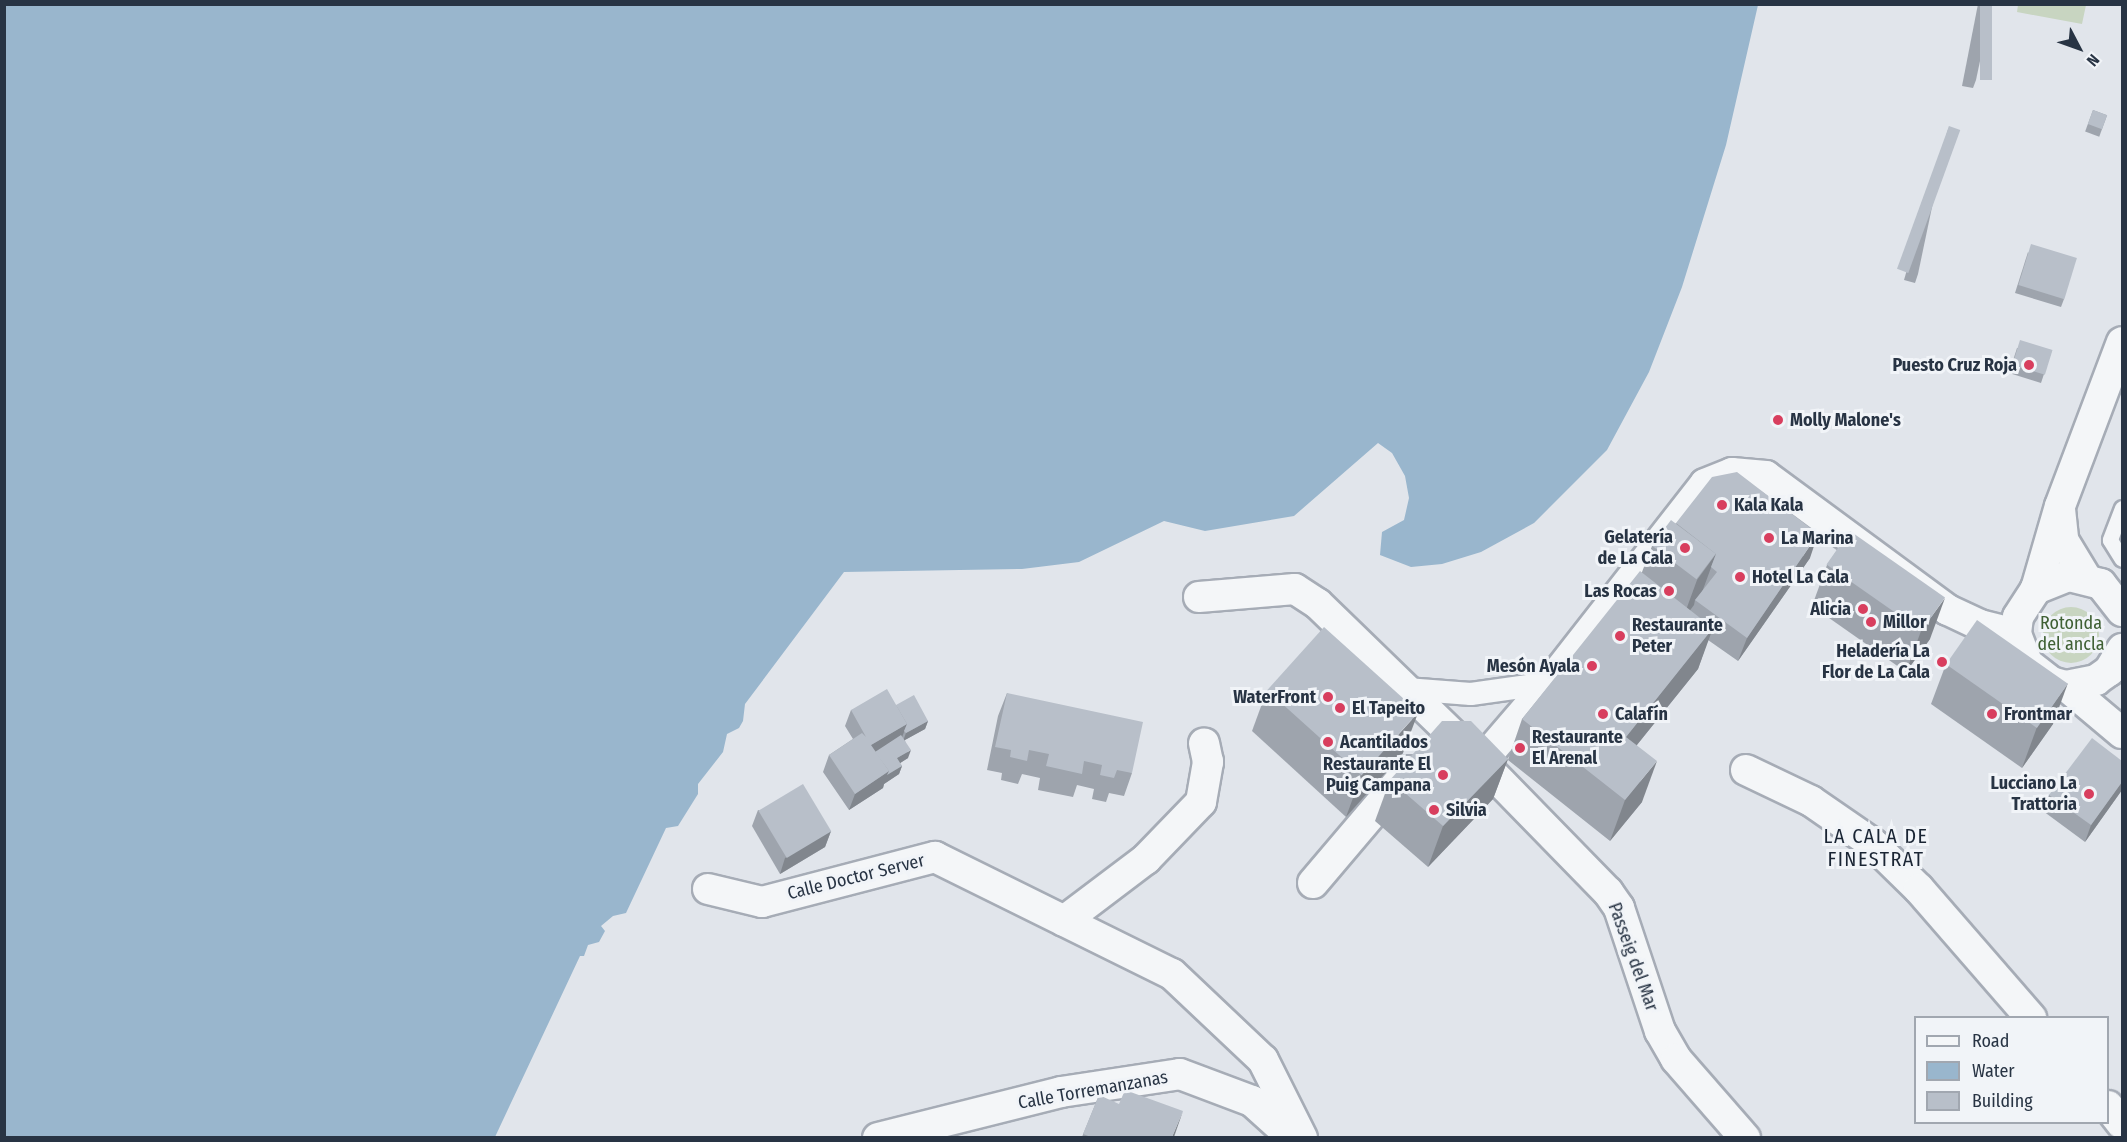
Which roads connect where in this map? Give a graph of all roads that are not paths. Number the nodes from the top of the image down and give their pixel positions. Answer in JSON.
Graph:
{"nodes":[{"id":1,"x":2122,"y":342,"type":"edge"},
{"id":2,"x":2060,"y":506,"type":"junction"},
{"id":3,"x":2122,"y":507,"type":"edge"},
{"id":4,"x":2122,"y":559,"type":"edge"},
{"id":5,"x":2086,"y":578,"type":"junction"},
{"id":6,"x":2036,"y":588,"type":"junction"},
{"id":7,"x":1199,"y":597,"type":"dead end"},
{"id":8,"x":2122,"y":611,"type":"edge"},
{"id":9,"x":2016,"y":634,"type":"junction"},
{"id":10,"x":2114,"y":672,"type":"edge"},
{"id":11,"x":1549,"y":683,"type":"junction"},
{"id":12,"x":2066,"y":686,"type":"junction"},
{"id":13,"x":1406,"y":689,"type":"junction"},
{"id":14,"x":2122,"y":723,"type":"edge"},
{"id":15,"x":1445,"y":727,"type":"junction"},
{"id":16,"x":2122,"y":733,"type":"edge"},
{"id":17,"x":1204,"y":743,"type":"dead end"},
{"id":18,"x":1481,"y":762,"type":"junction"},
{"id":19,"x":1746,"y":770,"type":"dead end"},
{"id":20,"x":1313,"y":883,"type":"dead end"},
{"id":21,"x":708,"y":889,"type":"dead end"},
{"id":22,"x":1064,"y":921,"type":"junction"},
{"id":23,"x":2030,"y":1016,"type":"edge"},
{"id":24,"x":2109,"y":1107,"type":"edge"},
{"id":25,"x":2122,"y":1124,"type":"edge"},
{"id":26,"x":878,"y":1137,"type":"edge"},
{"id":27,"x":1293,"y":1137,"type":"edge"},
{"id":28,"x":1302,"y":1137,"type":"edge"},
{"id":29,"x":1745,"y":1137,"type":"edge"}],
"edges":[{"from":1,"to":2,"type":"street"},
{"from":2,"to":5,"type":"street"},
{"from":2,"to":6,"type":"street"},
{"from":3,"to":4,"type":"lane"},
{"from":5,"to":6,"type":"street"},
{"from":5,"to":8,"type":"street"},
{"from":6,"to":9,"type":"street"},
{"from":7,"to":13,"type":"street","name":"Passeig del Mar"},
{"from":9,"to":11,"type":"street"},
{"from":9,"to":12,"type":"street"},
{"from":10,"to":12,"type":"street"},
{"from":10,"to":14,"type":"street"},
{"from":11,"to":13,"type":"street"},
{"from":11,"to":18,"type":"street"},
{"from":12,"to":16,"type":"street"},
{"from":13,"to":15,"type":"street","name":"Passeig del Mar"},
{"from":15,"to":18,"type":"street","name":"Passeig del Mar"},
{"from":15,"to":20,"type":"street"},
{"from":17,"to":22,"type":"street"},
{"from":18,"to":29,"type":"street","name":"Passeig del Mar"},
{"from":19,"to":23,"type":"street"},
{"from":21,"to":22,"type":"street","name":"Calle Doctor Server"},
{"from":22,"to":28,"type":"street","name":"Calle Doctor Server"},
{"from":24,"to":25,"type":"street"},
{"from":26,"to":27,"type":"street","name":"Calle Torremanzanas"}]}
